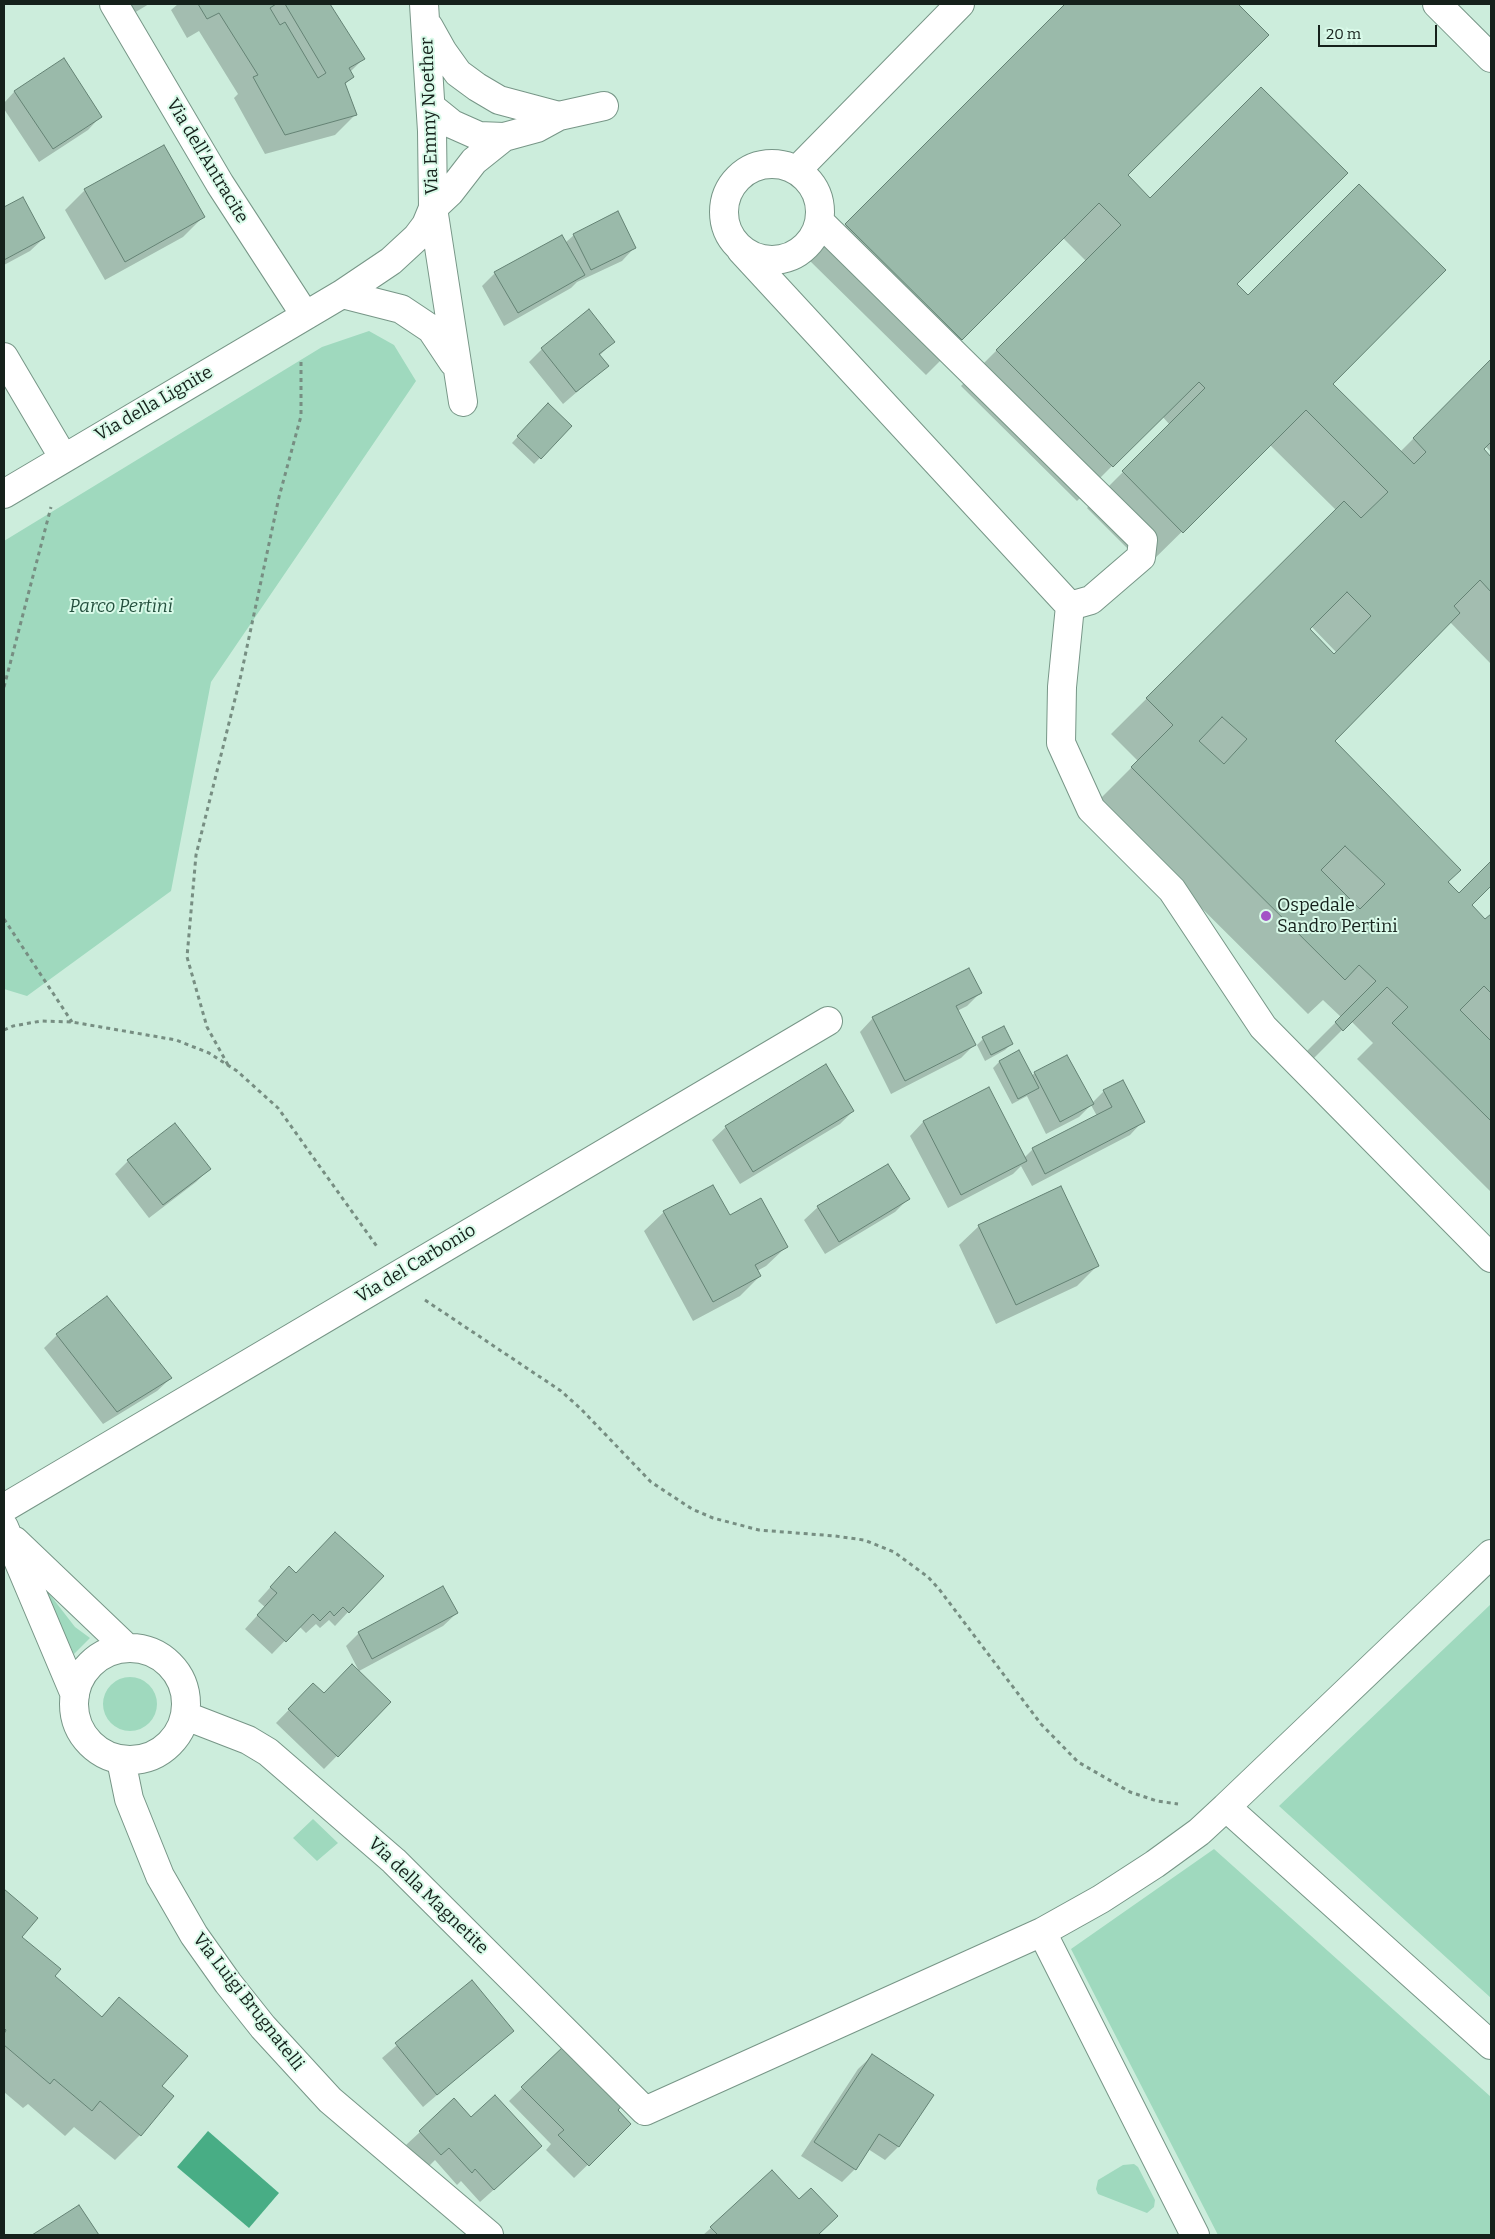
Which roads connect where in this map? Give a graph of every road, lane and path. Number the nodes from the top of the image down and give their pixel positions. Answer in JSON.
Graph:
{"nodes":[{"id":1,"x":114,"y":4,"type":"edge"},
{"id":2,"x":960,"y":4,"type":"edge"},
{"id":3,"x":1438,"y":4,"type":"edge"},
{"id":4,"x":425,"y":13,"type":"edge"},
{"id":5,"x":1491,"y":58,"type":"edge"},
{"id":6,"x":604,"y":106,"type":"dead end"},
{"id":7,"x":431,"y":107,"type":"junction"},
{"id":8,"x":559,"y":116,"type":"junction"},
{"id":9,"x":504,"y":137,"type":"junction"},
{"id":10,"x":797,"y":170,"type":"junction"},
{"id":11,"x":433,"y":208,"type":"junction"},
{"id":12,"x":820,"y":222,"type":"junction"},
{"id":13,"x":741,"y":250,"type":"junction"},
{"id":14,"x":342,"y":294,"type":"junction"},
{"id":15,"x":305,"y":315,"type":"junction"},
{"id":16,"x":300,"y":354,"type":"dead end"},
{"id":17,"x":4,"y":356,"type":"edge"},
{"id":18,"x":457,"y":367,"type":"junction"},
{"id":19,"x":462,"y":402,"type":"dead end"},
{"id":20,"x":63,"y":458,"type":"junction"},
{"id":21,"x":4,"y":494,"type":"edge"},
{"id":22,"x":1070,"y":606,"type":"junction"},
{"id":23,"x":4,"y":687,"type":"edge"},
{"id":24,"x":4,"y":919,"type":"edge"},
{"id":25,"x":828,"y":1021,"type":"dead end"},
{"id":26,"x":72,"y":1022,"type":"junction"},
{"id":27,"x":4,"y":1030,"type":"edge"},
{"id":28,"x":228,"y":1066,"type":"junction"},
{"id":29,"x":1491,"y":1258,"type":"edge"},
{"id":30,"x":398,"y":1275,"type":"junction"},
{"id":31,"x":5,"y":1526,"type":"edge"},
{"id":32,"x":1491,"y":1554,"type":"edge"},
{"id":33,"x":126,"y":1647,"type":"junction"},
{"id":34,"x":74,"y":1695,"type":"junction"},
{"id":35,"x":186,"y":1716,"type":"junction"},
{"id":36,"x":121,"y":1760,"type":"junction"},
{"id":37,"x":1226,"y":1807,"type":"junction"},
{"id":38,"x":1042,"y":1932,"type":"junction"},
{"id":39,"x":1491,"y":2045,"type":"edge"},
{"id":40,"x":489,"y":2235,"type":"edge"},
{"id":41,"x":1195,"y":2235,"type":"edge"}],
"edges":[{"from":1,"to":15,"type":"street","name":"Via dell'Antracite"},
{"from":2,"to":10,"type":"street"},
{"from":3,"to":5,"type":"street"},
{"from":4,"to":7,"type":"street","name":"Via Emmy Noether"},
{"from":4,"to":8,"type":"street"},
{"from":6,"to":8,"type":"street"},
{"from":7,"to":9,"type":"street"},
{"from":7,"to":11,"type":"street","name":"Via Emmy Noether"},
{"from":8,"to":9,"type":"street"},
{"from":9,"to":11,"type":"street"},
{"from":10,"to":12,"type":"street"},
{"from":10,"to":13,"type":"street"},
{"from":11,"to":14,"type":"street","name":"Via Emmy Noether"},
{"from":11,"to":18,"type":"street"},
{"from":12,"to":13,"type":"street"},
{"from":12,"to":22,"type":"street"},
{"from":13,"to":22,"type":"street"},
{"from":14,"to":15,"type":"street","name":"Via Emmy Noether"},
{"from":14,"to":18,"type":"street"},
{"from":15,"to":20,"type":"street","name":"Via della Lignite"},
{"from":16,"to":28,"type":"path"},
{"from":17,"to":20,"type":"street"},
{"from":18,"to":19,"type":"street"},
{"from":20,"to":21,"type":"street","name":"Via della Lignite"},
{"from":20,"to":23,"type":"path"},
{"from":22,"to":29,"type":"street"},
{"from":24,"to":26,"type":"path"},
{"from":25,"to":30,"type":"street","name":"Via del Carbonio"},
{"from":26,"to":27,"type":"path"},
{"from":26,"to":28,"type":"path"},
{"from":28,"to":30,"type":"path"},
{"from":30,"to":31,"type":"street","name":"Via del Carbonio"},
{"from":30,"to":37,"type":"path"},
{"from":31,"to":33,"type":"street"},
{"from":31,"to":34,"type":"street"},
{"from":32,"to":37,"type":"street"},
{"from":33,"to":34,"type":"street"},
{"from":33,"to":35,"type":"street"},
{"from":34,"to":36,"type":"street"},
{"from":35,"to":36,"type":"street"},
{"from":35,"to":38,"type":"street","name":"Via della Magnetite"},
{"from":36,"to":40,"type":"street","name":"Via Luigi Brugnatelli"},
{"from":37,"to":38,"type":"street"},
{"from":37,"to":39,"type":"street"},
{"from":38,"to":41,"type":"street"}]}
